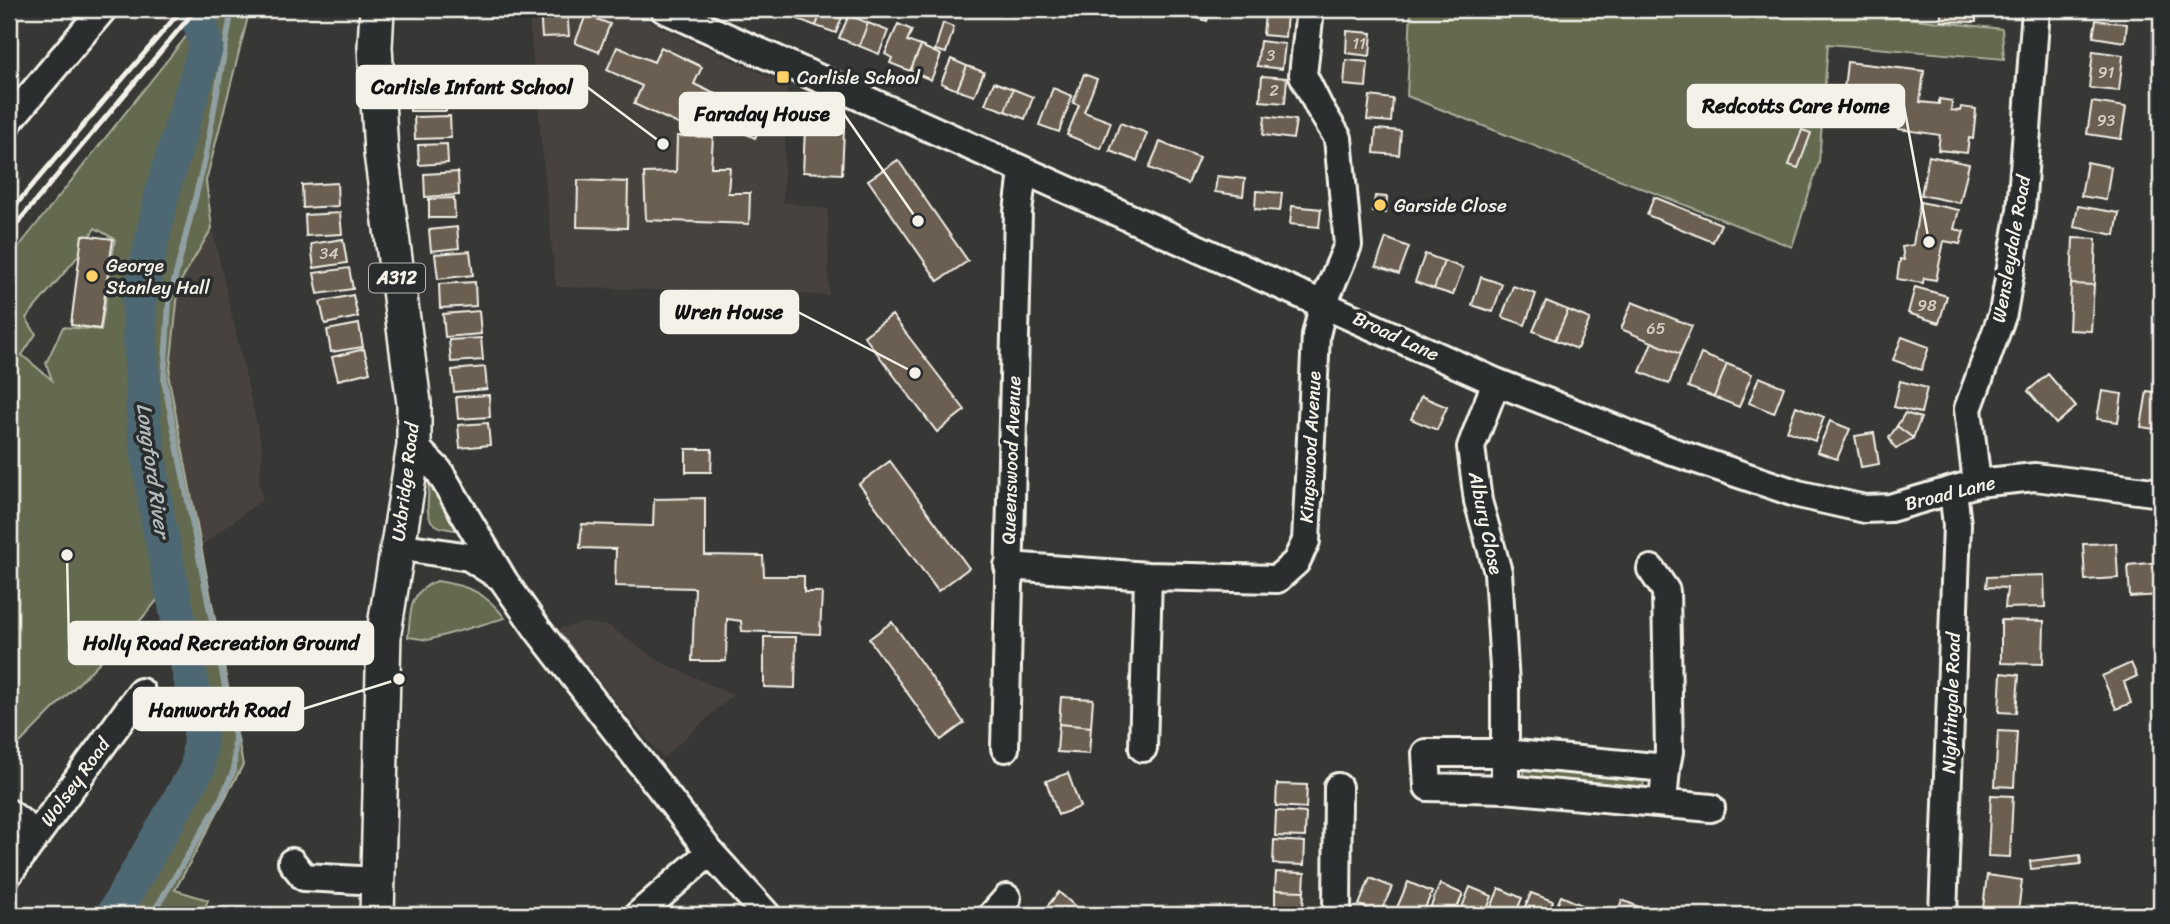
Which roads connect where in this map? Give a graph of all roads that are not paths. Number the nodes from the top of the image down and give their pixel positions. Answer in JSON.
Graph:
{"nodes":[{"id":1,"x":103,"y":9,"type":"edge"},
{"id":2,"x":377,"y":9,"type":"edge"},
{"id":3,"x":664,"y":9,"type":"edge"},
{"id":4,"x":1310,"y":9,"type":"edge"},
{"id":5,"x":2036,"y":9,"type":"edge"},
{"id":6,"x":14,"y":105,"type":"edge"},
{"id":7,"x":1023,"y":172,"type":"junction"},
{"id":8,"x":1324,"y":302,"type":"junction"},
{"id":9,"x":1496,"y":382,"type":"junction"},
{"id":10,"x":414,"y":446,"type":"junction"},
{"id":11,"x":1965,"y":487,"type":"junction"},
{"id":12,"x":2161,"y":493,"type":"edge"},
{"id":13,"x":397,"y":546,"type":"junction"},
{"id":14,"x":1007,"y":566,"type":"junction"},
{"id":15,"x":1651,"y":569,"type":"dead end"},
{"id":16,"x":1148,"y":576,"type":"junction"},
{"id":17,"x":504,"y":581,"type":"junction"},
{"id":18,"x":141,"y":692,"type":"dead end"},
{"id":19,"x":1005,"y":748,"type":"dead end"},
{"id":20,"x":1143,"y":748,"type":"dead end"},
{"id":21,"x":1504,"y":753,"type":"junction"},
{"id":22,"x":1666,"y":768,"type":"junction"},
{"id":23,"x":1338,"y":788,"type":"dead end"},
{"id":24,"x":1504,"y":789,"type":"junction"},
{"id":25,"x":1663,"y":802,"type":"junction"},
{"id":26,"x":1711,"y":808,"type":"dead end"},
{"id":27,"x":9,"y":813,"type":"edge"},
{"id":28,"x":37,"y":835,"type":"junction"},
{"id":29,"x":710,"y":852,"type":"junction"},
{"id":30,"x":9,"y":873,"type":"edge"},
{"id":31,"x":298,"y":878,"type":"dead end"},
{"id":32,"x":378,"y":881,"type":"junction"},
{"id":33,"x":377,"y":915,"type":"edge"},
{"id":34,"x":638,"y":915,"type":"edge"},
{"id":35,"x":767,"y":915,"type":"edge"},
{"id":36,"x":1337,"y":915,"type":"edge"},
{"id":37,"x":1943,"y":915,"type":"edge"}],
"edges":[{"from":1,"to":6,"type":"street"},
{"from":2,"to":10,"type":"main road","name":"Uxbridge Road","number":"A312"},
{"from":3,"to":7,"type":"street","name":"Broad Lane"},
{"from":4,"to":8,"type":"street"},
{"from":5,"to":11,"type":"street","name":"Wensleydale Road"},
{"from":7,"to":8,"type":"street","name":"Broad Lane"},
{"from":7,"to":14,"type":"street","name":"Queenswood Avenue"},
{"from":8,"to":9,"type":"street","name":"Broad Lane"},
{"from":8,"to":16,"type":"street","name":"Kingswood Avenue"},
{"from":9,"to":11,"type":"street","name":"Broad Lane"},
{"from":9,"to":21,"type":"street","name":"Albury Close"},
{"from":10,"to":13,"type":"main road","name":"Uxbridge Road","number":"A312"},
{"from":10,"to":17,"type":"street"},
{"from":11,"to":12,"type":"street","name":"Broad Lane"},
{"from":11,"to":37,"type":"street","name":"Nightingale Road"},
{"from":13,"to":17,"type":"street"},
{"from":13,"to":32,"type":"main road","name":"Uxbridge Road","number":"A312"},
{"from":14,"to":16,"type":"street","name":"Kingswood Avenue"},
{"from":14,"to":19,"type":"street","name":"Queenswood Avenue"},
{"from":15,"to":22,"type":"street"},
{"from":16,"to":20,"type":"street"},
{"from":17,"to":29,"type":"street"},
{"from":18,"to":28,"type":"street","name":"Wolsey Road"},
{"from":21,"to":22,"type":"street"},
{"from":21,"to":24,"type":"street","name":"Albury Close"},
{"from":21,"to":24,"type":"street"},
{"from":22,"to":25,"type":"street"},
{"from":23,"to":36,"type":"street"},
{"from":24,"to":25,"type":"street"},
{"from":25,"to":26,"type":"street"},
{"from":27,"to":28,"type":"street"},
{"from":28,"to":30,"type":"street","name":"Wolsey Road"},
{"from":29,"to":34,"type":"street"},
{"from":29,"to":35,"type":"street"},
{"from":31,"to":32,"type":"street"},
{"from":32,"to":33,"type":"main road","name":"Uxbridge Road","number":"A312"}]}
